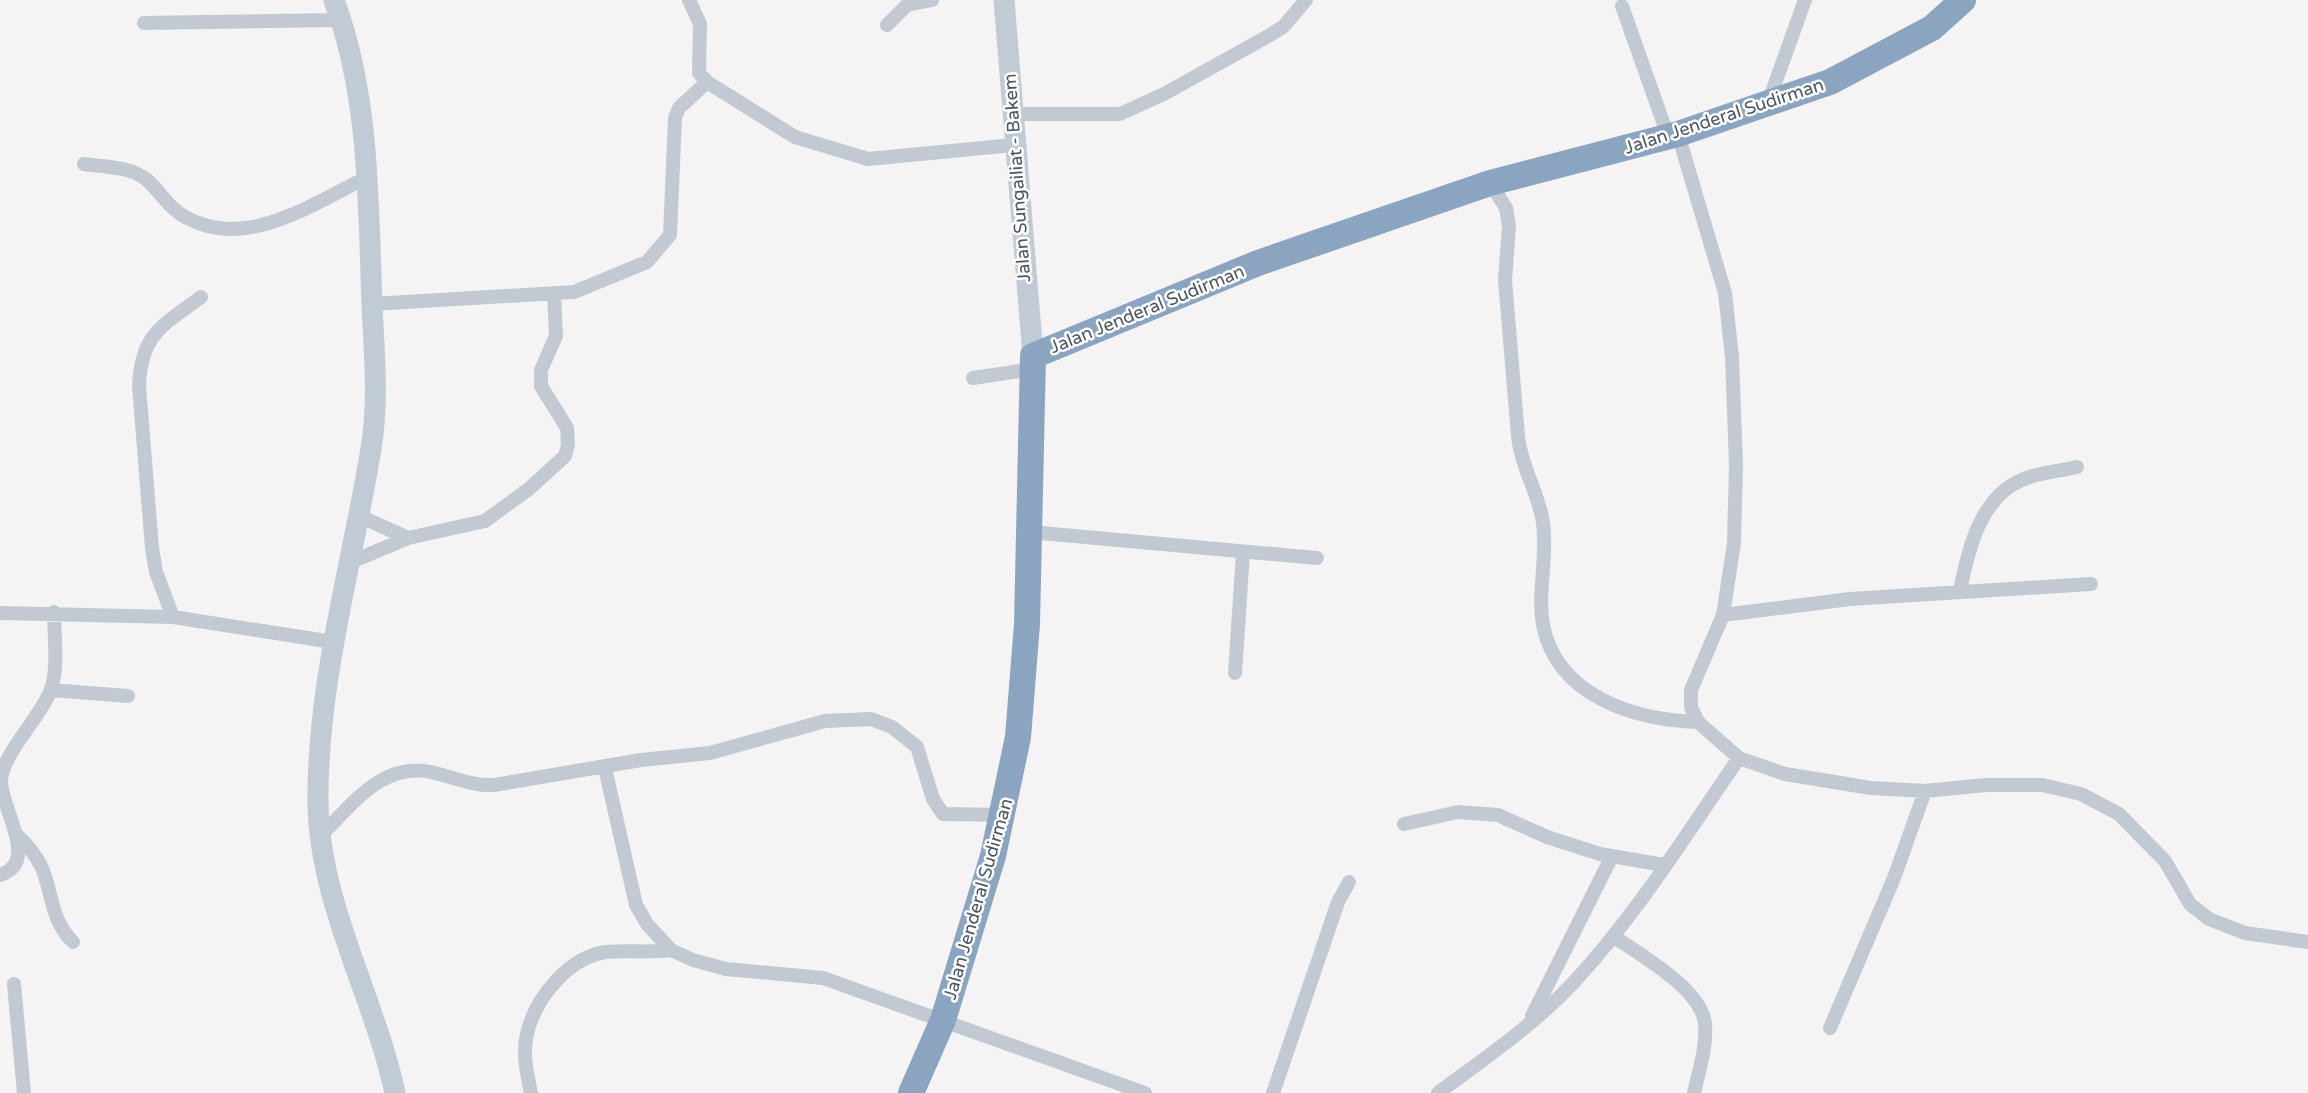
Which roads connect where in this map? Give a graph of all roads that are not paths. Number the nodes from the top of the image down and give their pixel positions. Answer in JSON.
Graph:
{"nodes":[{"id":1,"x":689,"y":0,"type":"edge"},
{"id":2,"x":932,"y":0,"type":"edge"},
{"id":3,"x":1004,"y":0,"type":"edge"},
{"id":4,"x":1306,"y":0,"type":"edge"},
{"id":5,"x":1805,"y":0,"type":"edge"},
{"id":6,"x":1963,"y":0,"type":"edge"},
{"id":7,"x":1622,"y":6,"type":"dead end"},
{"id":8,"x":337,"y":10,"type":"edge"},
{"id":9,"x":144,"y":23,"type":"dead end"},
{"id":10,"x":887,"y":25,"type":"dead end"},
{"id":11,"x":707,"y":82,"type":"junction"},
{"id":12,"x":1768,"y":103,"type":"junction"},
{"id":13,"x":1013,"y":114,"type":"junction"},
{"id":14,"x":1673,"y":135,"type":"junction"},
{"id":15,"x":1014,"y":145,"type":"junction"},
{"id":16,"x":84,"y":164,"type":"dead end"},
{"id":17,"x":368,"y":177,"type":"junction"},
{"id":18,"x":1490,"y":183,"type":"junction"},
{"id":19,"x":554,"y":293,"type":"junction"},
{"id":20,"x":201,"y":297,"type":"dead end"},
{"id":21,"x":372,"y":304,"type":"junction"},
{"id":22,"x":1033,"y":362,"type":"junction"},
{"id":23,"x":973,"y":378,"type":"dead end"},
{"id":24,"x":2077,"y":467,"type":"dead end"},
{"id":25,"x":357,"y":515,"type":"junction"},
{"id":26,"x":1030,"y":532,"type":"junction"},
{"id":27,"x":408,"y":538,"type":"junction"},
{"id":28,"x":1243,"y":553,"type":"junction"},
{"id":29,"x":1317,"y":558,"type":"dead end"},
{"id":30,"x":351,"y":562,"type":"junction"},
{"id":31,"x":2091,"y":584,"type":"dead end"},
{"id":32,"x":1960,"y":591,"type":"junction"},
{"id":33,"x":54,"y":612,"type":"junction"},
{"id":34,"x":0,"y":613,"type":"edge"},
{"id":35,"x":1723,"y":615,"type":"junction"},
{"id":36,"x":173,"y":617,"type":"junction"},
{"id":37,"x":333,"y":642,"type":"junction"},
{"id":38,"x":1235,"y":673,"type":"dead end"},
{"id":39,"x":51,"y":690,"type":"junction"},
{"id":40,"x":128,"y":696,"type":"dead end"},
{"id":41,"x":1698,"y":722,"type":"junction"},
{"id":42,"x":1739,"y":758,"type":"junction"},
{"id":43,"x":605,"y":768,"type":"junction"},
{"id":44,"x":1,"y":772,"type":"edge"},
{"id":45,"x":1925,"y":791,"type":"junction"},
{"id":46,"x":1004,"y":815,"type":"junction"},
{"id":47,"x":1404,"y":824,"type":"dead end"},
{"id":48,"x":15,"y":833,"type":"junction"},
{"id":49,"x":321,"y":835,"type":"junction"},
{"id":50,"x":1612,"y":856,"type":"junction"},
{"id":51,"x":1664,"y":865,"type":"junction"},
{"id":52,"x":0,"y":875,"type":"edge"},
{"id":53,"x":1349,"y":882,"type":"dead end"},
{"id":54,"x":1614,"y":936,"type":"junction"},
{"id":55,"x":73,"y":942,"type":"dead end"},
{"id":56,"x":2308,"y":942,"type":"edge"},
{"id":57,"x":671,"y":950,"type":"junction"},
{"id":58,"x":14,"y":984,"type":"dead end"},
{"id":59,"x":943,"y":1020,"type":"junction"},
{"id":60,"x":1527,"y":1027,"type":"junction"},
{"id":61,"x":1829,"y":1028,"type":"dead end"},
{"id":62,"x":24,"y":1093,"type":"edge"},
{"id":63,"x":394,"y":1093,"type":"edge"},
{"id":64,"x":531,"y":1093,"type":"edge"},
{"id":65,"x":911,"y":1093,"type":"edge"},
{"id":66,"x":1145,"y":1093,"type":"edge"},
{"id":67,"x":1273,"y":1093,"type":"edge"},
{"id":68,"x":1438,"y":1093,"type":"edge"},
{"id":69,"x":1694,"y":1093,"type":"edge"}],
"edges":[{"from":1,"to":11,"type":"street"},
{"from":2,"to":10,"type":"street"},
{"from":3,"to":13,"type":"main road","name":"Jalan Sungailiat - Bakem"},
{"from":4,"to":13,"type":"street"},
{"from":5,"to":12,"type":"street"},
{"from":6,"to":12,"type":"highway","name":"Jalan Jenderal Sudirman"},
{"from":7,"to":14,"type":"street"},
{"from":8,"to":9,"type":"street"},
{"from":8,"to":17,"type":"main road"},
{"from":11,"to":15,"type":"street"},
{"from":11,"to":19,"type":"street"},
{"from":12,"to":14,"type":"highway","name":"Jalan Jenderal Sudirman"},
{"from":13,"to":15,"type":"main road","name":"Jalan Sungailiat - Bakem"},
{"from":14,"to":18,"type":"highway","name":"Jalan Jenderal Sudirman"},
{"from":14,"to":35,"type":"street"},
{"from":15,"to":22,"type":"main road","name":"Jalan Sungailiat - Bakem"},
{"from":16,"to":17,"type":"street"},
{"from":17,"to":21,"type":"main road"},
{"from":18,"to":22,"type":"highway","name":"Jalan Jenderal Sudirman"},
{"from":18,"to":41,"type":"street"},
{"from":19,"to":21,"type":"street"},
{"from":19,"to":27,"type":"street"},
{"from":20,"to":36,"type":"street"},
{"from":21,"to":25,"type":"main road"},
{"from":22,"to":23,"type":"street"},
{"from":22,"to":26,"type":"highway","name":"Jalan Jenderal Sudirman"},
{"from":24,"to":32,"type":"street"},
{"from":25,"to":27,"type":"street"},
{"from":25,"to":30,"type":"main road"},
{"from":26,"to":28,"type":"street"},
{"from":26,"to":46,"type":"highway","name":"Jalan Jenderal Sudirman"},
{"from":27,"to":30,"type":"street"},
{"from":28,"to":29,"type":"street"},
{"from":28,"to":38,"type":"street"},
{"from":30,"to":37,"type":"main road"},
{"from":31,"to":32,"type":"street"},
{"from":32,"to":35,"type":"street"},
{"from":33,"to":34,"type":"street"},
{"from":33,"to":36,"type":"street"},
{"from":33,"to":39,"type":"street"},
{"from":35,"to":41,"type":"street"},
{"from":36,"to":37,"type":"street"},
{"from":37,"to":49,"type":"main road"},
{"from":39,"to":40,"type":"street"},
{"from":39,"to":44,"type":"street"},
{"from":41,"to":42,"type":"street"},
{"from":42,"to":45,"type":"street"},
{"from":42,"to":51,"type":"street"},
{"from":43,"to":46,"type":"street"},
{"from":43,"to":49,"type":"street"},
{"from":43,"to":57,"type":"street"},
{"from":44,"to":48,"type":"street"},
{"from":45,"to":56,"type":"street"},
{"from":45,"to":61,"type":"street"},
{"from":46,"to":59,"type":"highway","name":"Jalan Jenderal Sudirman"},
{"from":47,"to":50,"type":"street"},
{"from":48,"to":52,"type":"street"},
{"from":48,"to":55,"type":"street"},
{"from":49,"to":63,"type":"main road"},
{"from":50,"to":51,"type":"street"},
{"from":50,"to":60,"type":"street"},
{"from":51,"to":54,"type":"street"},
{"from":53,"to":67,"type":"street"},
{"from":54,"to":60,"type":"street"},
{"from":54,"to":69,"type":"street"},
{"from":57,"to":59,"type":"street"},
{"from":57,"to":64,"type":"street"},
{"from":58,"to":62,"type":"street"},
{"from":59,"to":65,"type":"highway","name":"Jalan Jenderal Sudirman"},
{"from":59,"to":66,"type":"street"},
{"from":60,"to":68,"type":"street"}]}
